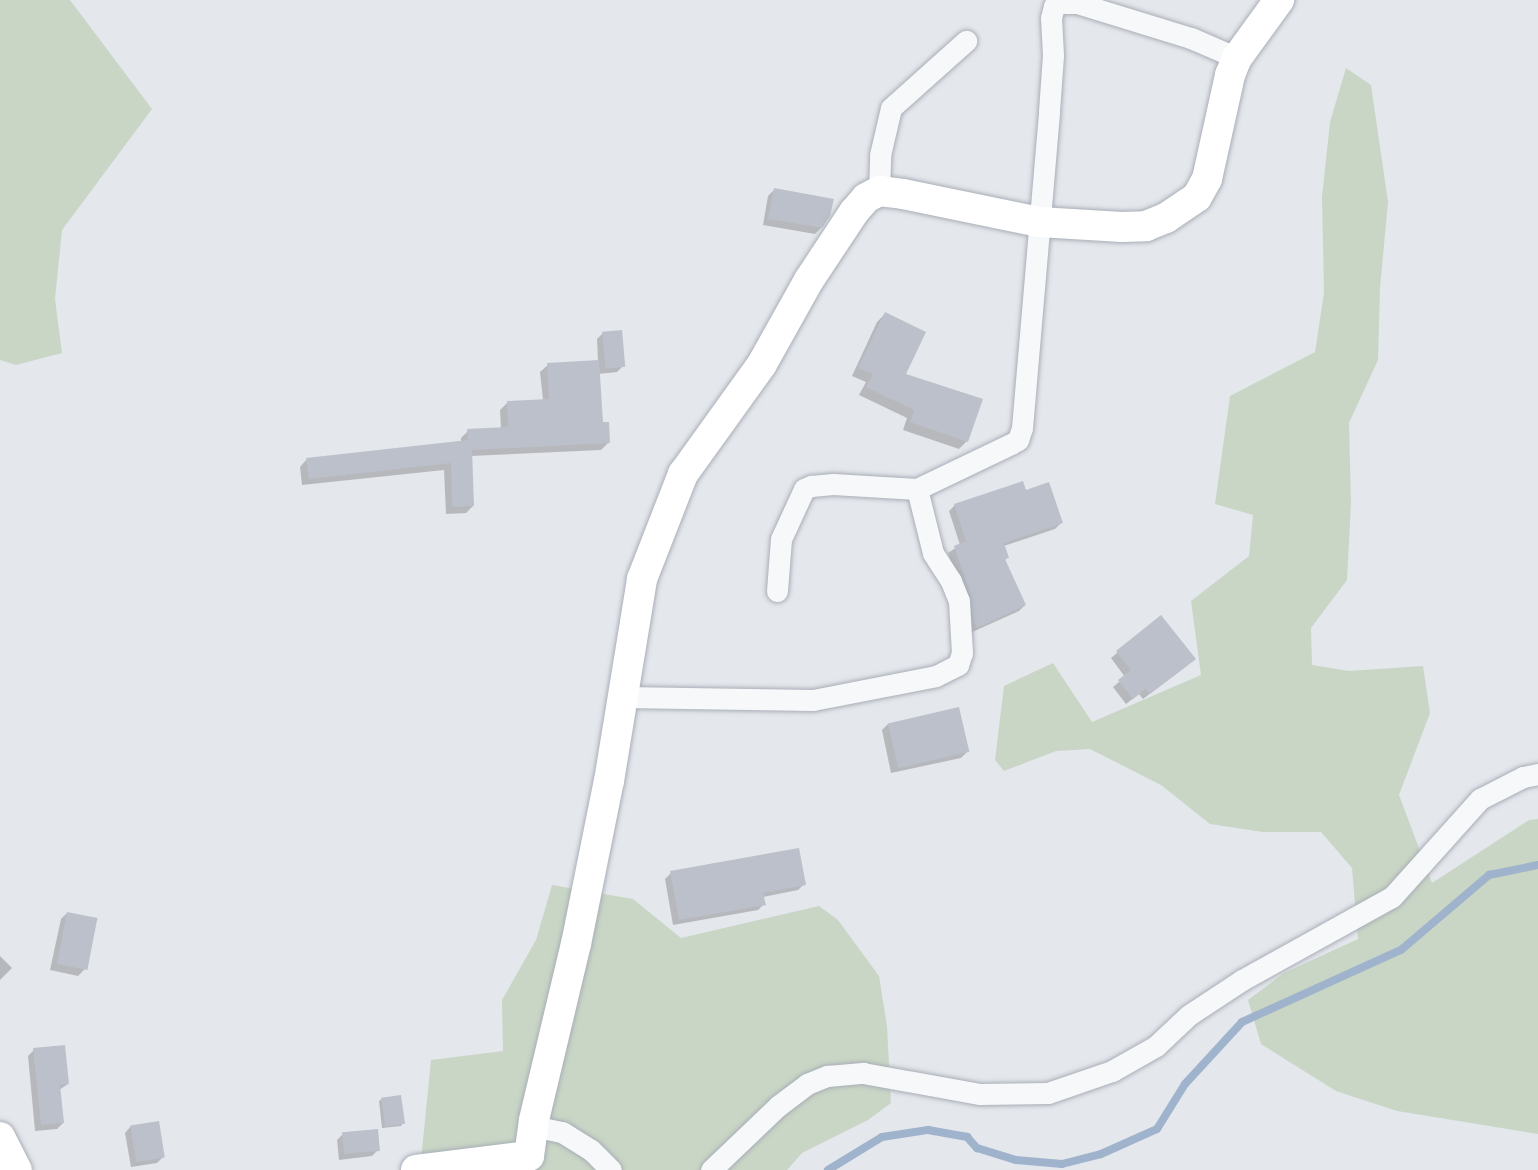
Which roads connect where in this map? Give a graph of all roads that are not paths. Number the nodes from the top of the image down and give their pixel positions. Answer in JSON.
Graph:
{"nodes":[{"id":1,"x":1279,"y":0,"type":"edge"},
{"id":2,"x":966,"y":41,"type":"dead end"},
{"id":3,"x":1237,"y":58,"type":"junction"},
{"id":4,"x":879,"y":191,"type":"junction"},
{"id":5,"x":1039,"y":222,"type":"junction"},
{"id":6,"x":917,"y":489,"type":"junction"},
{"id":7,"x":777,"y":591,"type":"dead end"},
{"id":8,"x":622,"y":697,"type":"junction"},
{"id":9,"x":1538,"y":774,"type":"edge"},
{"id":10,"x":533,"y":1125,"type":"junction"},
{"id":11,"x":0,"y":1137,"type":"edge"},
{"id":12,"x":528,"y":1163,"type":"edge"},
{"id":13,"x":17,"y":1170,"type":"edge"},
{"id":14,"x":416,"y":1170,"type":"edge"},
{"id":15,"x":611,"y":1170,"type":"edge"},
{"id":16,"x":711,"y":1170,"type":"edge"}],
"edges":[{"from":1,"to":3,"type":"street"},
{"from":2,"to":4,"type":"street"},
{"from":3,"to":5,"type":"street"},
{"from":3,"to":5,"type":"street"},
{"from":4,"to":5,"type":"street"},
{"from":4,"to":8,"type":"street"},
{"from":5,"to":6,"type":"street"},
{"from":6,"to":7,"type":"street"},
{"from":6,"to":8,"type":"street"},
{"from":8,"to":10,"type":"street"},
{"from":9,"to":16,"type":"street"},
{"from":10,"to":12,"type":"street"},
{"from":10,"to":15,"type":"street"},
{"from":11,"to":13,"type":"street"},
{"from":12,"to":14,"type":"street"}]}
